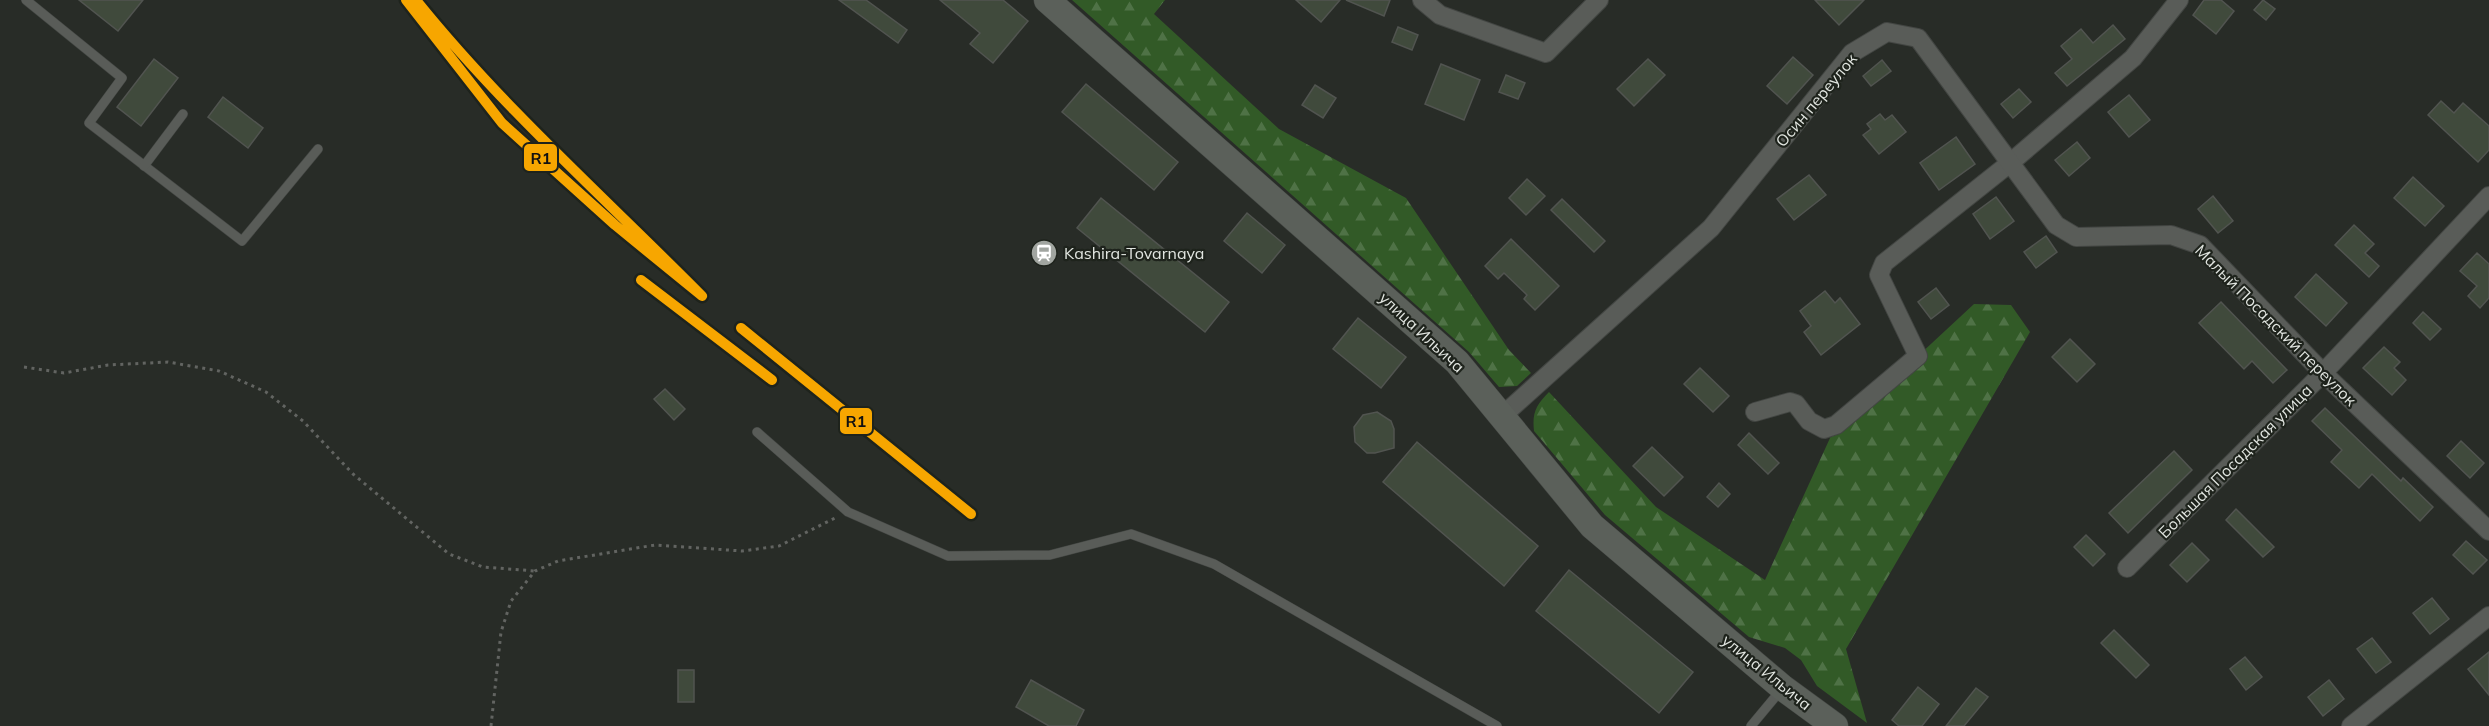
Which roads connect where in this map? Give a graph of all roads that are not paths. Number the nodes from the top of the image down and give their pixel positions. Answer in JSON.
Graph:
{"nodes":[{"id":1,"x":26,"y":0,"type":"edge"},
{"id":2,"x":1047,"y":0,"type":"edge"},
{"id":3,"x":1422,"y":0,"type":"edge"},
{"id":4,"x":1599,"y":0,"type":"edge"},
{"id":5,"x":2179,"y":0,"type":"edge"},
{"id":6,"x":183,"y":114,"type":"dead end"},
{"id":7,"x":318,"y":149,"type":"dead end"},
{"id":8,"x":2010,"y":163,"type":"junction"},
{"id":9,"x":144,"y":166,"type":"junction"},
{"id":10,"x":2489,"y":196,"type":"edge"},
{"id":11,"x":2324,"y":373,"type":"junction"},
{"id":12,"x":1755,"y":412,"type":"dead end"},
{"id":13,"x":1501,"y":417,"type":"junction"},
{"id":14,"x":757,"y":432,"type":"dead end"},
{"id":15,"x":2489,"y":531,"type":"edge"},
{"id":16,"x":2127,"y":568,"type":"dead end"},
{"id":17,"x":2489,"y":616,"type":"edge"},
{"id":18,"x":1783,"y":688,"type":"junction"},
{"id":19,"x":1497,"y":726,"type":"edge"},
{"id":20,"x":1751,"y":726,"type":"edge"},
{"id":21,"x":1835,"y":726,"type":"edge"},
{"id":22,"x":2351,"y":726,"type":"edge"}],
"edges":[{"from":1,"to":9,"type":"lane"},
{"from":2,"to":13,"type":"street","name":"улица Ильича"},
{"from":3,"to":4,"type":"street"},
{"from":5,"to":8,"type":"street"},
{"from":6,"to":9,"type":"lane"},
{"from":7,"to":9,"type":"lane"},
{"from":8,"to":11,"type":"street","name":"Малый Посадский переулок"},
{"from":8,"to":12,"type":"street"},
{"from":8,"to":13,"type":"street","name":"Осин переулок"},
{"from":10,"to":11,"type":"street","name":"Большая Посадская улица"},
{"from":11,"to":15,"type":"street","name":"Малый Посадский переулок"},
{"from":11,"to":16,"type":"street","name":"Большая Посадская улица"},
{"from":13,"to":18,"type":"street","name":"улица Ильича"},
{"from":14,"to":19,"type":"lane"},
{"from":17,"to":22,"type":"street"},
{"from":18,"to":20,"type":"lane"},
{"from":18,"to":21,"type":"street","name":"улица Ильича"}]}
